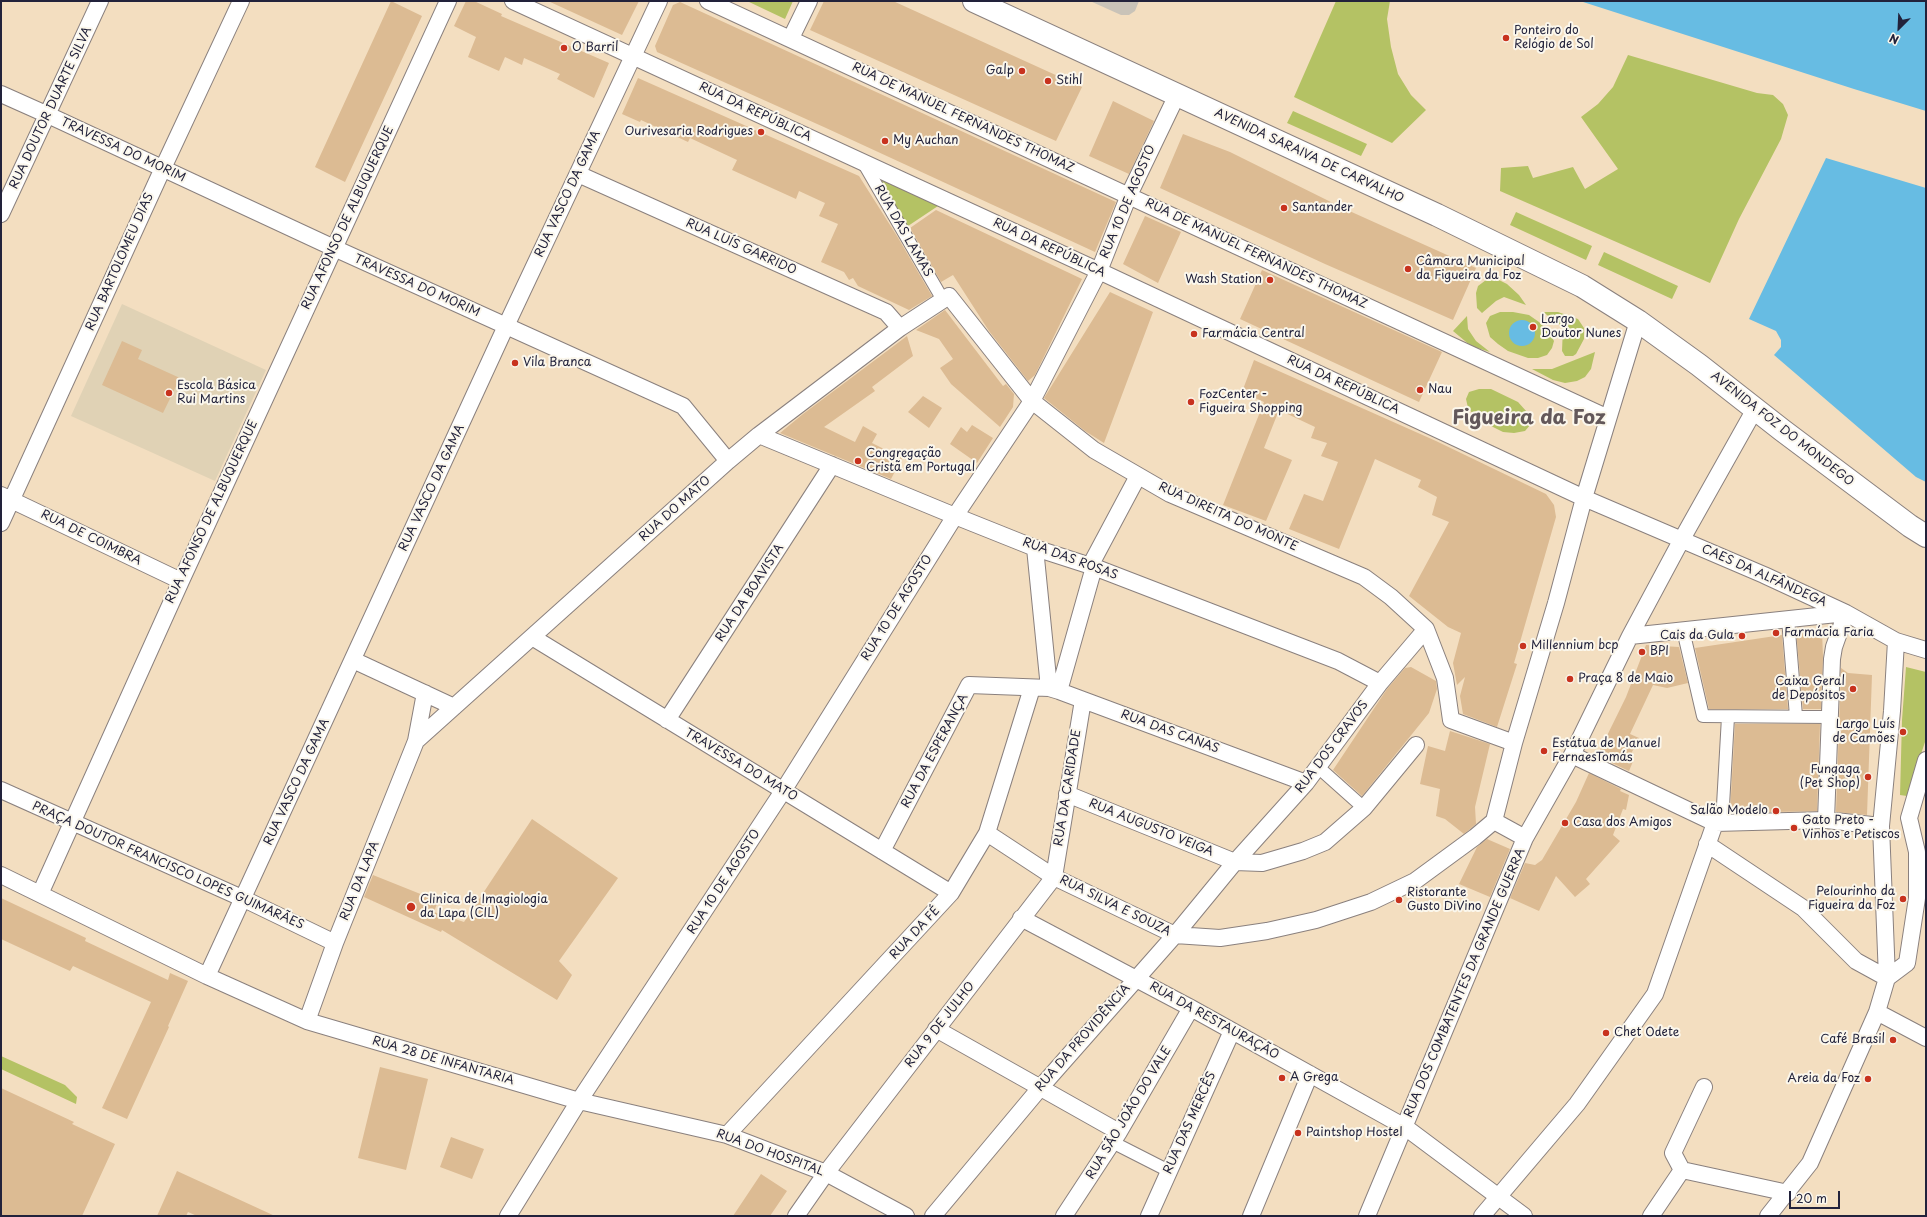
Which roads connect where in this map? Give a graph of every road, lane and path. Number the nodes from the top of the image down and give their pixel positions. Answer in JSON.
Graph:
{"nodes":[{"id":1,"x":100,"y":1,"type":"edge"},
{"id":2,"x":241,"y":1,"type":"edge"},
{"id":3,"x":448,"y":1,"type":"edge"},
{"id":4,"x":513,"y":1,"type":"edge"},
{"id":5,"x":659,"y":1,"type":"edge"},
{"id":6,"x":708,"y":1,"type":"edge"},
{"id":7,"x":809,"y":1,"type":"edge"},
{"id":8,"x":974,"y":1,"type":"edge"},
{"id":9,"x":791,"y":38,"type":"junction"},
{"id":10,"x":634,"y":56,"type":"junction"},
{"id":11,"x":1,"y":94,"type":"edge"},
{"id":12,"x":1177,"y":94,"type":"junction"},
{"id":13,"x":48,"y":115,"type":"junction"},
{"id":14,"x":863,"y":162,"type":"junction"},
{"id":15,"x":163,"y":168,"type":"junction"},
{"id":16,"x":578,"y":174,"type":"junction"},
{"id":17,"x":1130,"y":195,"type":"junction"},
{"id":18,"x":1,"y":214,"type":"edge"},
{"id":19,"x":334,"y":248,"type":"junction"},
{"id":20,"x":1099,"y":271,"type":"junction"},
{"id":21,"x":946,"y":298,"type":"junction"},
{"id":22,"x":1638,"y":321,"type":"junction"},
{"id":23,"x":506,"y":326,"type":"junction"},
{"id":24,"x":900,"y":328,"type":"junction"},
{"id":25,"x":1032,"y":401,"type":"junction"},
{"id":26,"x":1755,"y":409,"type":"junction"},
{"id":27,"x":1608,"y":418,"type":"junction"},
{"id":28,"x":759,"y":435,"type":"junction"},
{"id":29,"x":728,"y":461,"type":"junction"},
{"id":30,"x":832,"y":465,"type":"junction"},
{"id":31,"x":1138,"y":476,"type":"junction"},
{"id":32,"x":6,"y":498,"type":"edge"},
{"id":33,"x":1584,"y":498,"type":"junction"},
{"id":34,"x":955,"y":516,"type":"junction"},
{"id":35,"x":1,"y":524,"type":"edge"},
{"id":36,"x":1926,"y":536,"type":"edge"},
{"id":37,"x":1682,"y":539,"type":"junction"},
{"id":38,"x":1035,"y":548,"type":"junction"},
{"id":39,"x":1092,"y":567,"type":"junction"},
{"id":40,"x":181,"y":581,"type":"junction"},
{"id":41,"x":1846,"y":613,"type":"junction"},
{"id":42,"x":1788,"y":619,"type":"junction"},
{"id":43,"x":1426,"y":629,"type":"junction"},
{"id":44,"x":1683,"y":630,"type":"junction"},
{"id":45,"x":1630,"y":636,"type":"junction"},
{"id":46,"x":532,"y":637,"type":"junction"},
{"id":47,"x":1896,"y":641,"type":"junction"},
{"id":48,"x":1926,"y":650,"type":"edge"},
{"id":49,"x":353,"y":660,"type":"junction"},
{"id":50,"x":1380,"y":683,"type":"junction"},
{"id":51,"x":1032,"y":688,"type":"junction"},
{"id":52,"x":1054,"y":689,"type":"junction"},
{"id":53,"x":425,"y":693,"type":"junction"},
{"id":54,"x":1083,"y":700,"type":"junction"},
{"id":55,"x":454,"y":707,"type":"junction"},
{"id":56,"x":1796,"y":716,"type":"junction"},
{"id":57,"x":1728,"y":717,"type":"junction"},
{"id":58,"x":1831,"y":717,"type":"junction"},
{"id":59,"x":667,"y":720,"type":"junction"},
{"id":60,"x":416,"y":741,"type":"junction"},
{"id":61,"x":1514,"y":743,"type":"junction"},
{"id":62,"x":1416,"y":745,"type":"dead end"},
{"id":63,"x":1572,"y":755,"type":"junction"},
{"id":64,"x":1926,"y":760,"type":"edge"},
{"id":65,"x":1318,"y":767,"type":"junction"},
{"id":66,"x":1306,"y":783,"type":"junction"},
{"id":67,"x":1,"y":790,"type":"edge"},
{"id":68,"x":783,"y":791,"type":"junction"},
{"id":69,"x":1067,"y":794,"type":"junction"},
{"id":70,"x":1364,"y":808,"type":"junction"},
{"id":71,"x":1494,"y":820,"type":"junction"},
{"id":72,"x":1826,"y":820,"type":"junction"},
{"id":73,"x":72,"y":822,"type":"junction"},
{"id":74,"x":1718,"y":823,"type":"junction"},
{"id":75,"x":1881,"y":826,"type":"junction"},
{"id":76,"x":987,"y":833,"type":"junction"},
{"id":77,"x":1525,"y":838,"type":"junction"},
{"id":78,"x":1707,"y":844,"type":"junction"},
{"id":79,"x":882,"y":851,"type":"junction"},
{"id":80,"x":1921,"y":851,"type":"edge"},
{"id":81,"x":1235,"y":862,"type":"junction"},
{"id":82,"x":1,"y":875,"type":"edge"},
{"id":83,"x":1054,"y":877,"type":"junction"},
{"id":84,"x":951,"y":893,"type":"junction"},
{"id":85,"x":40,"y":894,"type":"junction"},
{"id":86,"x":244,"y":898,"type":"junction"},
{"id":87,"x":1922,"y":898,"type":"edge"},
{"id":88,"x":1022,"y":918,"type":"junction"},
{"id":89,"x":1175,"y":935,"type":"junction"},
{"id":90,"x":335,"y":943,"type":"junction"},
{"id":91,"x":207,"y":976,"type":"junction"},
{"id":92,"x":1887,"y":978,"type":"junction"},
{"id":93,"x":1136,"y":979,"type":"junction"},
{"id":94,"x":1191,"y":1008,"type":"junction"},
{"id":95,"x":1877,"y":1012,"type":"junction"},
{"id":96,"x":307,"y":1022,"type":"junction"},
{"id":97,"x":936,"y":1029,"type":"junction"},
{"id":98,"x":1232,"y":1031,"type":"junction"},
{"id":99,"x":1926,"y":1038,"type":"edge"},
{"id":100,"x":1310,"y":1074,"type":"junction"},
{"id":101,"x":1704,"y":1087,"type":"dead end"},
{"id":102,"x":1040,"y":1088,"type":"junction"},
{"id":103,"x":579,"y":1101,"type":"junction"},
{"id":104,"x":1405,"y":1127,"type":"junction"},
{"id":105,"x":728,"y":1135,"type":"junction"},
{"id":106,"x":1116,"y":1137,"type":"junction"},
{"id":107,"x":1682,"y":1170,"type":"junction"},
{"id":108,"x":1169,"y":1171,"type":"junction"},
{"id":109,"x":826,"y":1173,"type":"junction"},
{"id":110,"x":1788,"y":1193,"type":"junction"},
{"id":111,"x":1498,"y":1197,"type":"junction"},
{"id":112,"x":508,"y":1216,"type":"edge"},
{"id":113,"x":796,"y":1216,"type":"edge"},
{"id":114,"x":906,"y":1216,"type":"edge"},
{"id":115,"x":933,"y":1216,"type":"edge"},
{"id":116,"x":1064,"y":1216,"type":"edge"},
{"id":117,"x":1149,"y":1216,"type":"edge"},
{"id":118,"x":1251,"y":1216,"type":"edge"},
{"id":119,"x":1367,"y":1216,"type":"edge"},
{"id":120,"x":1482,"y":1216,"type":"edge"},
{"id":121,"x":1524,"y":1216,"type":"edge"},
{"id":122,"x":1651,"y":1216,"type":"edge"},
{"id":123,"x":1768,"y":1216,"type":"edge"}],
"edges":[{"from":1,"to":13,"type":"street","name":"RUA DOUTOR DUARTE SILVA"},
{"from":2,"to":15,"type":"street","name":"RUA BARTOLOMEU DIAS"},
{"from":3,"to":19,"type":"street","name":"RUA AFONSO DE ALBUQUERQUE"},
{"from":4,"to":10,"type":"street","name":"RUA DA REPÚBLICA"},
{"from":5,"to":10,"type":"street","name":"RUA VASCO DA GAMA"},
{"from":6,"to":9,"type":"street","name":"RUA DE MANUEL FERNANDES THOMAZ"},
{"from":7,"to":9,"type":"street"},
{"from":8,"to":12,"type":"main road","name":"AVENIDA SARAIVA DE CARVALHO"},
{"from":9,"to":17,"type":"street","name":"RUA DE MANUEL FERNANDES THOMAZ"},
{"from":10,"to":14,"type":"street","name":"RUA DA REPÚBLICA"},
{"from":10,"to":16,"type":"street","name":"RUA VASCO DA GAMA"},
{"from":11,"to":13,"type":"street","name":"TRAVESSA DO MORIM"},
{"from":12,"to":17,"type":"street","name":"RUA 10 DE AGOSTO"},
{"from":12,"to":22,"type":"main road","name":"AVENIDA SARAIVA DE CARVALHO"},
{"from":13,"to":15,"type":"street","name":"TRAVESSA DO MORIM"},
{"from":13,"to":18,"type":"street","name":"RUA DOUTOR DUARTE SILVA"},
{"from":14,"to":20,"type":"street","name":"RUA DA REPÚBLICA"},
{"from":14,"to":21,"type":"street","name":"RUA DAS LAMAS"},
{"from":15,"to":19,"type":"street","name":"TRAVESSA DO MORIM"},
{"from":15,"to":32,"type":"street","name":"RUA BARTOLOMEU DIAS"},
{"from":16,"to":23,"type":"street","name":"RUA VASCO DA GAMA"},
{"from":16,"to":24,"type":"street","name":"RUA LUÍS GARRIDO"},
{"from":17,"to":20,"type":"street","name":"RUA 10 DE AGOSTO"},
{"from":17,"to":27,"type":"street","name":"RUA DE MANUEL FERNANDES THOMAZ"},
{"from":19,"to":23,"type":"street","name":"TRAVESSA DO MORIM"},
{"from":19,"to":40,"type":"street","name":"RUA AFONSO DE ALBUQUERQUE"},
{"from":20,"to":25,"type":"street","name":"RUA 10 DE AGOSTO"},
{"from":20,"to":33,"type":"street","name":"RUA DA REPÚBLICA"},
{"from":21,"to":24,"type":"street","name":"RUA DO MATO"},
{"from":21,"to":25,"type":"street","name":"RUA DAS LAMAS"},
{"from":22,"to":26,"type":"main road","name":"AVENIDA FOZ DO MONDEGO"},
{"from":22,"to":27,"type":"street"},
{"from":23,"to":29,"type":"street","name":"TRAVESSA DO MORIM"},
{"from":23,"to":49,"type":"street","name":"RUA VASCO DA GAMA"},
{"from":24,"to":28,"type":"street","name":"RUA DO MATO"},
{"from":25,"to":31,"type":"street","name":"RUA DIREITA DO MONTE"},
{"from":25,"to":34,"type":"street","name":"RUA 10 DE AGOSTO"},
{"from":26,"to":36,"type":"main road","name":"AVENIDA FOZ DO MONDEGO"},
{"from":26,"to":37,"type":"street"},
{"from":27,"to":33,"type":"street"},
{"from":28,"to":29,"type":"street","name":"RUA DO MATO"},
{"from":28,"to":30,"type":"street","name":"RUA DAS ROSAS"},
{"from":29,"to":46,"type":"street","name":"RUA DO MATO"},
{"from":30,"to":34,"type":"street","name":"RUA DAS ROSAS"},
{"from":30,"to":59,"type":"street","name":"RUA DA BOAVISTA"},
{"from":31,"to":39,"type":"street"},
{"from":31,"to":43,"type":"street","name":"RUA DIREITA DO MONTE"},
{"from":32,"to":35,"type":"street","name":"RUA BARTOLOMEU DIAS"},
{"from":32,"to":40,"type":"street","name":"RUA DE COIMBRA"},
{"from":33,"to":37,"type":"street"},
{"from":33,"to":61,"type":"street"},
{"from":34,"to":38,"type":"street","name":"RUA DAS ROSAS"},
{"from":34,"to":68,"type":"street","name":"RUA 10 DE AGOSTO"},
{"from":37,"to":41,"type":"street","name":"CAES DA ALFÂNDEGA"},
{"from":37,"to":45,"type":"street"},
{"from":38,"to":39,"type":"street","name":"RUA DAS ROSAS"},
{"from":38,"to":52,"type":"street"},
{"from":39,"to":50,"type":"street","name":"RUA DAS ROSAS"},
{"from":39,"to":52,"type":"street"},
{"from":40,"to":73,"type":"street","name":"RUA AFONSO DE ALBUQUERQUE"},
{"from":41,"to":42,"type":"street","name":"CAES DA ALFÂNDEGA"},
{"from":41,"to":47,"type":"street","name":"CAES DA ALFÂNDEGA"},
{"from":41,"to":58,"type":"street"},
{"from":42,"to":44,"type":"street","name":"CAES DA ALFÂNDEGA"},
{"from":42,"to":56,"type":"street"},
{"from":43,"to":50,"type":"street","name":"RUA DOS CRAVOS"},
{"from":43,"to":61,"type":"street"},
{"from":44,"to":45,"type":"street","name":"CAES DA ALFÂNDEGA"},
{"from":44,"to":57,"type":"street"},
{"from":45,"to":63,"type":"street"},
{"from":46,"to":55,"type":"street","name":"RUA DO MATO"},
{"from":46,"to":59,"type":"street","name":"TRAVESSA DO MATO"},
{"from":47,"to":48,"type":"street","name":"CAES DA ALFÂNDEGA"},
{"from":47,"to":75,"type":"street"},
{"from":49,"to":53,"type":"street"},
{"from":49,"to":86,"type":"street","name":"RUA VASCO DA GAMA"},
{"from":50,"to":65,"type":"street","name":"RUA DOS CRAVOS"},
{"from":51,"to":52,"type":"street","name":"RUA DAS CANAS"},
{"from":51,"to":76,"type":"street","name":"RUA DA FÉ"},
{"from":51,"to":79,"type":"street","name":"RUA DA ESPERANÇA"},
{"from":52,"to":54,"type":"street","name":"RUA DAS CANAS"},
{"from":53,"to":55,"type":"street"},
{"from":53,"to":60,"type":"street","name":"RUA DA LAPA"},
{"from":54,"to":66,"type":"street","name":"RUA DAS CANAS"},
{"from":54,"to":69,"type":"street","name":"RUA DA CARIDADE"},
{"from":55,"to":60,"type":"street","name":"RUA DO MATO"},
{"from":56,"to":57,"type":"street"},
{"from":56,"to":58,"type":"street"},
{"from":57,"to":74,"type":"street"},
{"from":58,"to":72,"type":"street"},
{"from":59,"to":68,"type":"street","name":"TRAVESSA DO MATO"},
{"from":60,"to":90,"type":"street","name":"RUA DA LAPA"},
{"from":61,"to":71,"type":"street"},
{"from":62,"to":70,"type":"street","name":"RUA AUGUSTO VEIGA"},
{"from":63,"to":74,"type":"street"},
{"from":63,"to":77,"type":"street"},
{"from":64,"to":80,"type":"street"},
{"from":65,"to":66,"type":"street","name":"RUA DOS CRAVOS"},
{"from":65,"to":70,"type":"street"},
{"from":66,"to":81,"type":"street","name":"RUA DOS CRAVOS"},
{"from":67,"to":73,"type":"street","name":"PRAÇA DOUTOR FRANCISCO LOPES GUIMARÃES"},
{"from":68,"to":79,"type":"street","name":"TRAVESSA DO MATO"},
{"from":68,"to":103,"type":"street","name":"RUA 10 DE AGOSTO"},
{"from":69,"to":81,"type":"street","name":"RUA AUGUSTO VEIGA"},
{"from":69,"to":83,"type":"street","name":"RUA DA CARIDADE"},
{"from":70,"to":81,"type":"street","name":"RUA AUGUSTO VEIGA"},
{"from":71,"to":77,"type":"street"},
{"from":71,"to":89,"type":"street"},
{"from":72,"to":74,"type":"street"},
{"from":72,"to":75,"type":"street"},
{"from":73,"to":85,"type":"street","name":"RUA AFONSO DE ALBUQUERQUE"},
{"from":73,"to":86,"type":"street","name":"PRAÇA DOUTOR FRANCISCO LOPES GUIMARÃES"},
{"from":74,"to":78,"type":"street"},
{"from":75,"to":92,"type":"street"},
{"from":76,"to":83,"type":"street","name":"RUA SILVA E SOUZA"},
{"from":76,"to":84,"type":"street","name":"RUA DA FÉ"},
{"from":77,"to":104,"type":"street","name":"RUA DOS COMBATENTES DA GRANDE GUERRA"},
{"from":78,"to":92,"type":"street"},
{"from":78,"to":111,"type":"street"},
{"from":79,"to":84,"type":"street","name":"TRAVESSA DO MATO"},
{"from":80,"to":87,"type":"street"},
{"from":81,"to":89,"type":"street","name":"RUA DA PROVIDÊNCIA"},
{"from":82,"to":85,"type":"street"},
{"from":83,"to":88,"type":"street","name":"RUA 9 DE JULHO"},
{"from":83,"to":89,"type":"street","name":"RUA SILVA E SOUZA"},
{"from":84,"to":105,"type":"street","name":"RUA DA FÉ"},
{"from":85,"to":91,"type":"street"},
{"from":86,"to":90,"type":"street","name":"PRAÇA DOUTOR FRANCISCO LOPES GUIMARÃES"},
{"from":86,"to":91,"type":"street","name":"RUA VASCO DA GAMA"},
{"from":87,"to":92,"type":"street"},
{"from":88,"to":93,"type":"street","name":"RUA DA RESTAURAÇÃO"},
{"from":88,"to":97,"type":"street","name":"RUA 9 DE JULHO"},
{"from":89,"to":93,"type":"street","name":"RUA DA PROVIDÊNCIA"},
{"from":90,"to":96,"type":"street","name":"RUA DA LAPA"},
{"from":91,"to":96,"type":"street"},
{"from":92,"to":95,"type":"street"},
{"from":93,"to":94,"type":"street","name":"RUA DA RESTAURAÇÃO"},
{"from":93,"to":102,"type":"street","name":"RUA DA PROVIDÊNCIA"},
{"from":94,"to":98,"type":"street","name":"RUA DA RESTAURAÇÃO"},
{"from":94,"to":106,"type":"street","name":"RUA SÃO JOÃO DO VALE"},
{"from":95,"to":99,"type":"street"},
{"from":95,"to":110,"type":"street"},
{"from":96,"to":103,"type":"street","name":"RUA 28 DE INFANTARIA"},
{"from":97,"to":102,"type":"street"},
{"from":97,"to":109,"type":"street","name":"RUA 9 DE JULHO"},
{"from":98,"to":100,"type":"street","name":"RUA DA RESTAURAÇÃO"},
{"from":98,"to":108,"type":"street","name":"RUA DAS MERCÊS"},
{"from":100,"to":104,"type":"street","name":"RUA DA RESTAURAÇÃO"},
{"from":100,"to":118,"type":"street"},
{"from":101,"to":107,"type":"street"},
{"from":102,"to":106,"type":"street"},
{"from":102,"to":115,"type":"street","name":"RUA DA PROVIDÊNCIA"},
{"from":103,"to":105,"type":"street","name":"RUA DO HOSPITAL"},
{"from":103,"to":112,"type":"street","name":"RUA 10 DE AGOSTO"},
{"from":104,"to":111,"type":"street","name":"RUA DA RESTAURAÇÃO"},
{"from":104,"to":119,"type":"street","name":"RUA DOS COMBATENTES DA GRANDE GUERRA"},
{"from":105,"to":109,"type":"street","name":"RUA DO HOSPITAL"},
{"from":106,"to":108,"type":"street"},
{"from":106,"to":116,"type":"street","name":"RUA SÃO JOÃO DO VALE"},
{"from":107,"to":110,"type":"street"},
{"from":107,"to":122,"type":"street"},
{"from":108,"to":117,"type":"street","name":"RUA DAS MERCÊS"},
{"from":109,"to":113,"type":"street","name":"RUA 9 DE JULHO"},
{"from":109,"to":114,"type":"street","name":"RUA DO HOSPITAL"},
{"from":110,"to":123,"type":"street"},
{"from":111,"to":120,"type":"street"},
{"from":111,"to":121,"type":"street","name":"RUA DA RESTAURAÇÃO"}]}
